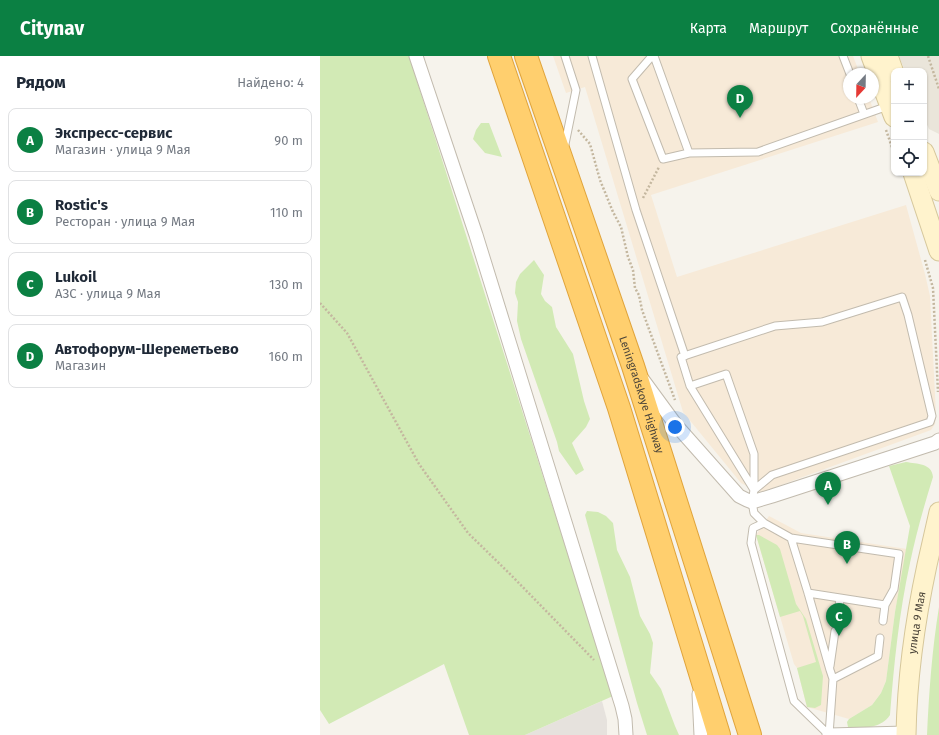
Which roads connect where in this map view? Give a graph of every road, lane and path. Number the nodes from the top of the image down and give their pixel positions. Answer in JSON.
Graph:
{"nodes":[{"id":1,"x":416,"y":56,"type":"edge"},
{"id":2,"x":499,"y":56,"type":"edge"},
{"id":3,"x":526,"y":56,"type":"edge"},
{"id":4,"x":566,"y":56,"type":"edge"},
{"id":5,"x":592,"y":56,"type":"edge"},
{"id":6,"x":653,"y":56,"type":"edge"},
{"id":7,"x":843,"y":56,"type":"edge"},
{"id":8,"x":872,"y":56,"type":"edge"},
{"id":9,"x":888,"y":56,"type":"edge"},
{"id":10,"x":928,"y":56,"type":"edge"},
{"id":11,"x":848,"y":68,"type":"edge"},
{"id":12,"x":892,"y":68,"type":"edge"},
{"id":13,"x":939,"y":90,"type":"edge"},
{"id":14,"x":860,"y":104,"type":"edge"},
{"id":15,"x":891,"y":108,"type":"edge"},
{"id":16,"x":891,"y":111,"type":"edge"},
{"id":17,"x":864,"y":114,"type":"junction"},
{"id":18,"x":570,"y":120,"type":"junction"},
{"id":19,"x":689,"y":153,"type":"junction"},
{"id":20,"x":663,"y":159,"type":"junction"},
{"id":21,"x":562,"y":160,"type":"junction"},
{"id":22,"x":927,"y":171,"type":"edge"},
{"id":23,"x":929,"y":183,"type":"edge"},
{"id":24,"x":636,"y":210,"type":"junction"},
{"id":25,"x":932,"y":255,"type":"edge"},
{"id":26,"x":320,"y":303,"type":"edge"},
{"id":27,"x":685,"y":356,"type":"junction"},
{"id":28,"x":633,"y":366,"type":"junction"},
{"id":29,"x":690,"y":386,"type":"junction"},
{"id":30,"x":938,"y":396,"type":"dead end"},
{"id":31,"x":677,"y":407,"type":"dead end"},
{"id":32,"x":939,"y":440,"type":"edge"},
{"id":33,"x":753,"y":496,"type":"junction"},
{"id":34,"x":939,"y":512,"type":"edge"},
{"id":35,"x":764,"y":523,"type":"junction"},
{"id":36,"x":936,"y":531,"type":"edge"},
{"id":37,"x":791,"y":538,"type":"junction"},
{"id":38,"x":808,"y":593,"type":"junction"},
{"id":39,"x":840,"y":598,"type":"junction"},
{"id":40,"x":885,"y":604,"type":"junction"},
{"id":41,"x":838,"y":615,"type":"dead end"},
{"id":42,"x":883,"y":621,"type":"dead end"},
{"id":43,"x":835,"y":632,"type":"dead end"},
{"id":44,"x":880,"y":638,"type":"dead end"},
{"id":45,"x":693,"y":648,"type":"junction"},
{"id":46,"x":830,"y":670,"type":"junction"},
{"id":47,"x":833,"y":679,"type":"junction"},
{"id":48,"x":614,"y":681,"type":"junction"},
{"id":49,"x":906,"y":734,"type":"edge"},
{"id":50,"x":626,"y":735,"type":"edge"},
{"id":51,"x":701,"y":735,"type":"edge"},
{"id":52,"x":719,"y":735,"type":"edge"},
{"id":53,"x":750,"y":735,"type":"edge"},
{"id":54,"x":829,"y":735,"type":"edge"}],
"edges":[{"from":1,"to":48,"type":"street"},
{"from":2,"to":45,"type":"highway"},
{"from":3,"to":21,"type":"highway","name":"Leningradskoye Highway"},
{"from":4,"to":18,"type":"lane"},
{"from":5,"to":24,"type":"lane"},
{"from":6,"to":19,"type":"lane"},
{"from":6,"to":20,"type":"lane"},
{"from":7,"to":11,"type":"lane"},
{"from":8,"to":15,"type":"main road"},
{"from":9,"to":12,"type":"main road"},
{"from":10,"to":13,"type":"path"},
{"from":14,"to":17,"type":"lane"},
{"from":16,"to":17,"type":"lane"},
{"from":17,"to":19,"type":"lane"},
{"from":18,"to":21,"type":"lane"},
{"from":18,"to":31,"type":"path"},
{"from":19,"to":20,"type":"lane"},
{"from":20,"to":24,"type":"path"},
{"from":21,"to":28,"type":"highway","name":"Leningradskoye Highway"},
{"from":22,"to":23,"type":"main road"},
{"from":23,"to":25,"type":"main road"},
{"from":24,"to":27,"type":"lane"},
{"from":25,"to":30,"type":"path"},
{"from":26,"to":48,"type":"path"},
{"from":27,"to":29,"type":"lane"},
{"from":27,"to":33,"type":"lane"},
{"from":28,"to":33,"type":"street"},
{"from":28,"to":53,"type":"highway","name":"Leningradskoye Highway"},
{"from":29,"to":33,"type":"lane"},
{"from":29,"to":33,"type":"lane"},
{"from":32,"to":33,"type":"street"},
{"from":33,"to":35,"type":"lane"},
{"from":34,"to":36,"type":"main road","name":"улица 9 Мая"},
{"from":35,"to":37,"type":"lane"},
{"from":35,"to":54,"type":"lane"},
{"from":36,"to":49,"type":"main road","name":"улица 9 Мая"},
{"from":37,"to":38,"type":"lane"},
{"from":37,"to":40,"type":"lane"},
{"from":38,"to":39,"type":"lane"},
{"from":38,"to":46,"type":"lane"},
{"from":39,"to":40,"type":"lane"},
{"from":39,"to":41,"type":"lane"},
{"from":40,"to":42,"type":"lane"},
{"from":43,"to":46,"type":"lane"},
{"from":44,"to":47,"type":"lane"},
{"from":45,"to":51,"type":"street"},
{"from":45,"to":52,"type":"highway"},
{"from":46,"to":47,"type":"lane"},
{"from":47,"to":54,"type":"lane"},
{"from":48,"to":50,"type":"street"},
{"from":49,"to":54,"type":"street"}]}
